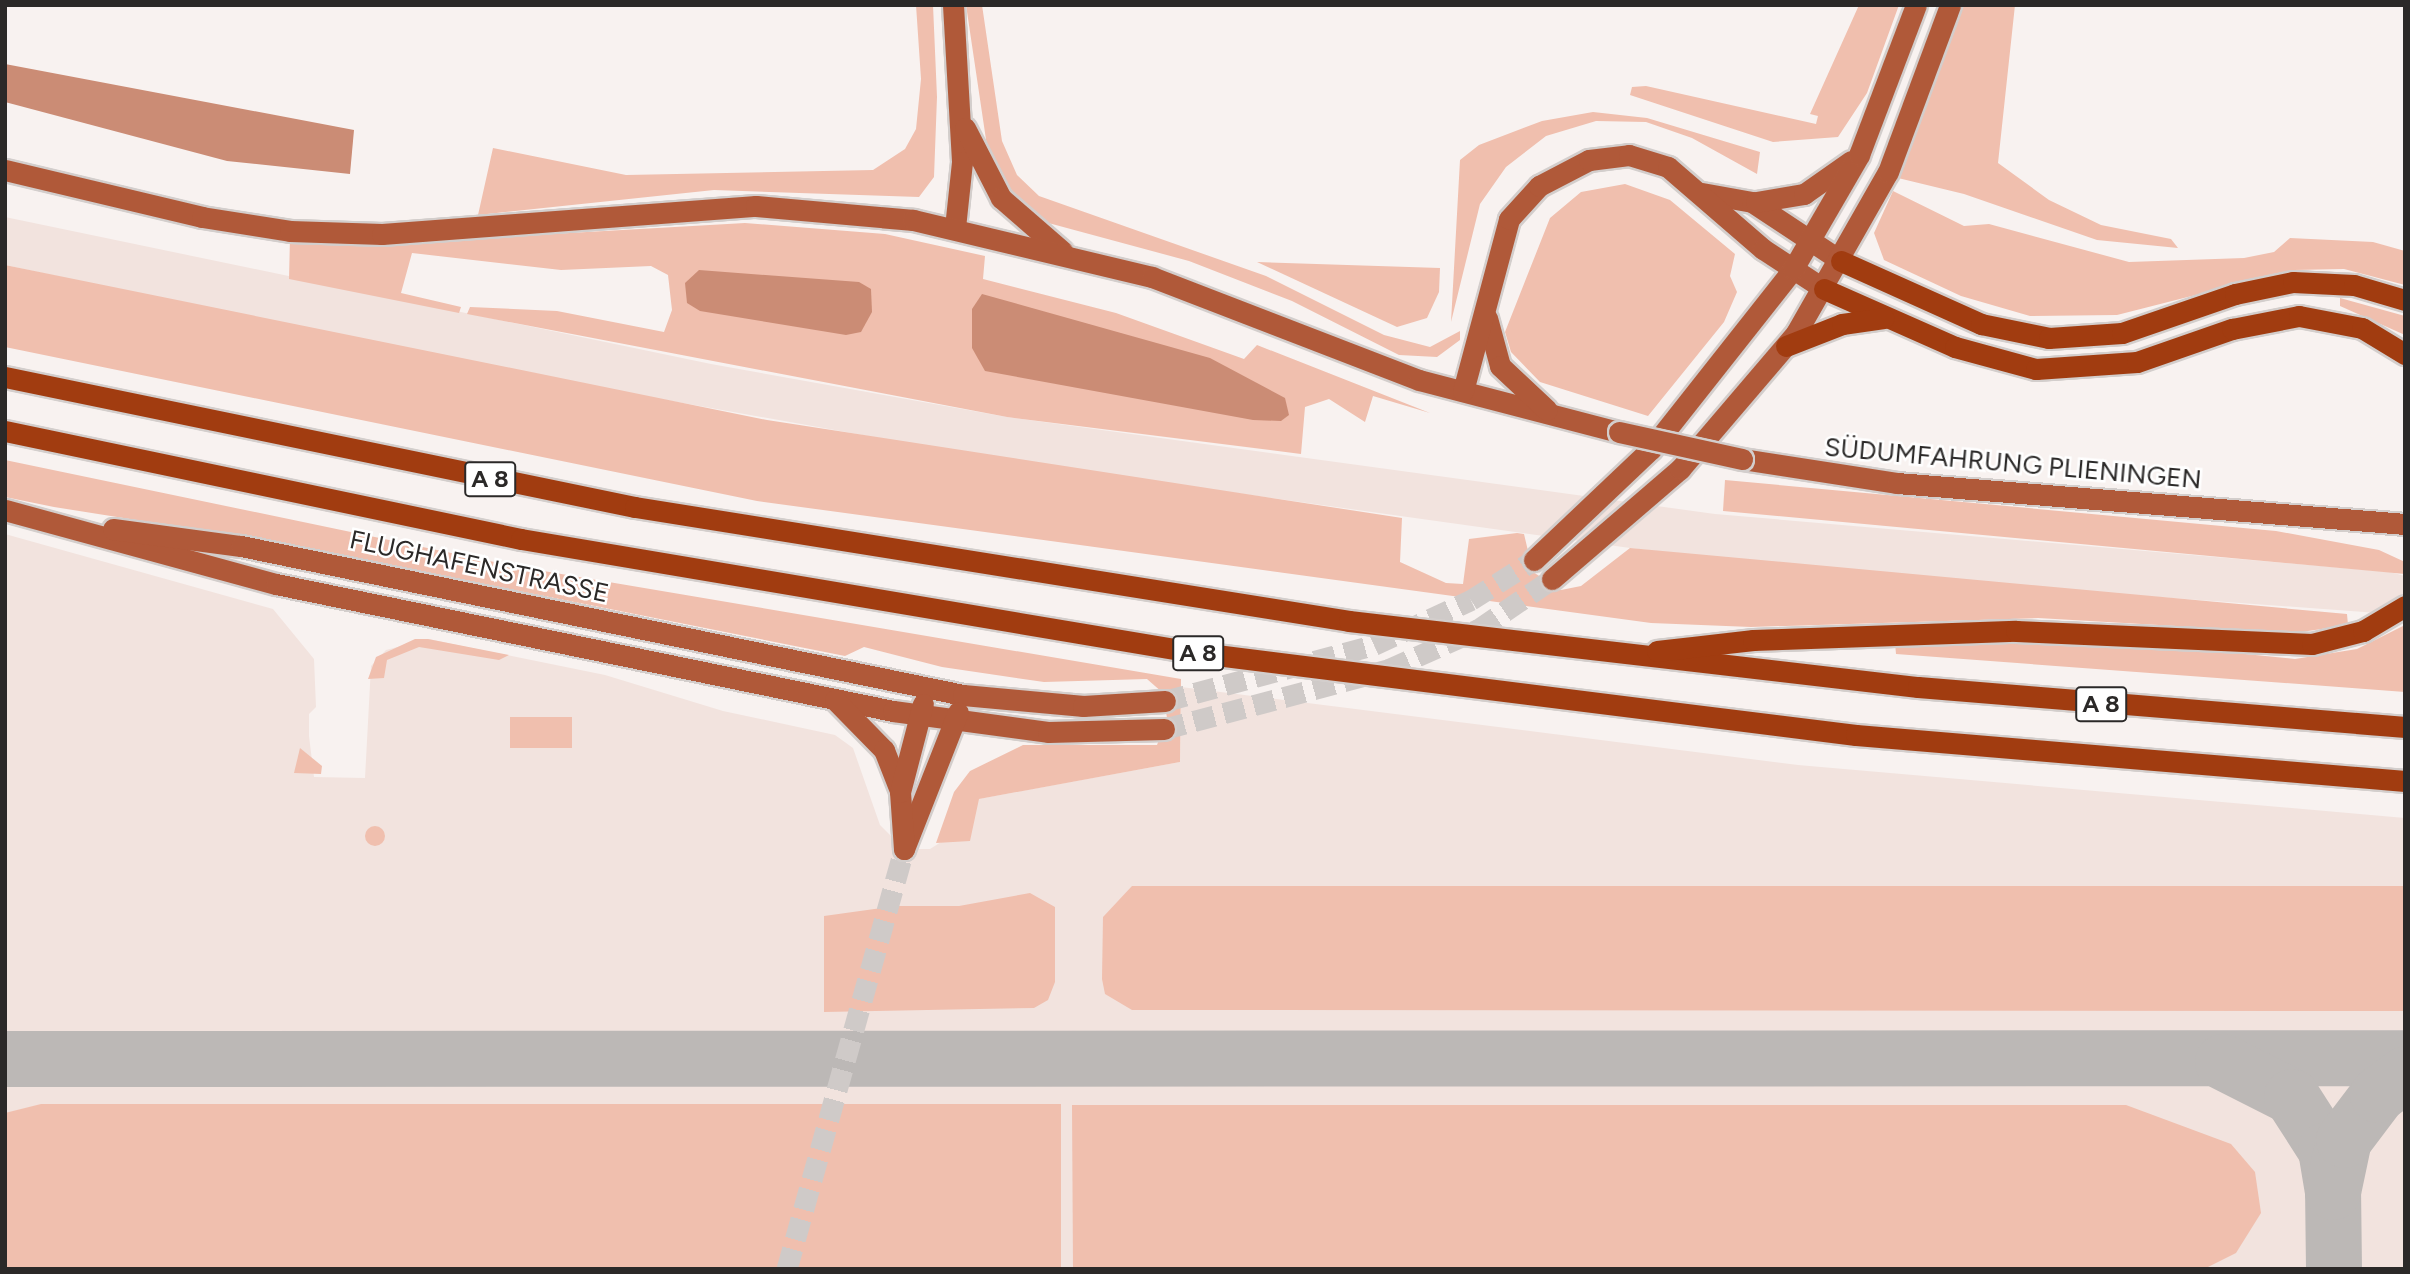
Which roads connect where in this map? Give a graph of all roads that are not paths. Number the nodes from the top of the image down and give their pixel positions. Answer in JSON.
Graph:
{"nodes":[{"id":1,"x":953,"y":5,"type":"edge"},
{"id":2,"x":1916,"y":5,"type":"edge"},
{"id":3,"x":1950,"y":5,"type":"edge"},
{"id":4,"x":960,"y":116,"type":"junction"},
{"id":5,"x":1858,"y":155,"type":"junction"},
{"id":6,"x":5,"y":170,"type":"edge"},
{"id":7,"x":1702,"y":193,"type":"junction"},
{"id":8,"x":1752,"y":202,"type":"junction"},
{"id":9,"x":955,"y":228,"type":"junction"},
{"id":10,"x":1811,"y":243,"type":"junction"},
{"id":11,"x":1067,"y":255,"type":"junction"},
{"id":12,"x":1841,"y":261,"type":"junction"},
{"id":13,"x":1793,"y":269,"type":"junction"},
{"id":14,"x":1824,"y":289,"type":"junction"},
{"id":15,"x":2405,"y":300,"type":"edge"},
{"id":16,"x":1487,"y":316,"type":"junction"},
{"id":17,"x":1887,"y":318,"type":"junction"},
{"id":18,"x":1786,"y":346,"type":"junction"},
{"id":19,"x":2405,"y":354,"type":"edge"},
{"id":20,"x":5,"y":377,"type":"edge"},
{"id":21,"x":1463,"y":391,"type":"junction"},
{"id":22,"x":1554,"y":416,"type":"junction"},
{"id":23,"x":5,"y":431,"type":"edge"},
{"id":24,"x":11,"y":511,"type":"edge"},
{"id":25,"x":2405,"y":524,"type":"edge"},
{"id":26,"x":1534,"y":560,"type":"tunnel mouth"},
{"id":27,"x":1552,"y":579,"type":"tunnel mouth"},
{"id":28,"x":2405,"y":606,"type":"edge"},
{"id":29,"x":1620,"y":656,"type":"junction"},
{"id":30,"x":927,"y":688,"type":"junction"},
{"id":31,"x":963,"y":695,"type":"junction"},
{"id":32,"x":834,"y":699,"type":"junction"},
{"id":33,"x":1165,"y":701,"type":"tunnel mouth"},
{"id":34,"x":919,"y":716,"type":"junction"},
{"id":35,"x":956,"y":723,"type":"junction"},
{"id":36,"x":2405,"y":727,"type":"edge"},
{"id":37,"x":1164,"y":729,"type":"tunnel mouth"},
{"id":38,"x":2405,"y":780,"type":"edge"},
{"id":39,"x":900,"y":792,"type":"junction"}],
"edges":[{"from":1,"to":4,"type":"main road"},
{"from":2,"to":5,"type":"main road"},
{"from":3,"to":12,"type":"main road"},
{"from":4,"to":9,"type":"main road"},
{"from":4,"to":11,"type":"main road"},
{"from":5,"to":8,"type":"main road"},
{"from":5,"to":10,"type":"main road"},
{"from":6,"to":9,"type":"main road","name":"SÜDUMFAHRUNG PLIENINGEN"},
{"from":7,"to":8,"type":"main road"},
{"from":7,"to":13,"type":"main road"},
{"from":7,"to":16,"type":"main road"},
{"from":8,"to":10,"type":"main road"},
{"from":9,"to":11,"type":"main road","name":"SÜDUMFAHRUNG PLIENINGEN"},
{"from":10,"to":12,"type":"main road"},
{"from":10,"to":13,"type":"main road"},
{"from":11,"to":21,"type":"main road","name":"SÜDUMFAHRUNG PLIENINGEN"},
{"from":12,"to":14,"type":"main road"},
{"from":12,"to":15,"type":"highway"},
{"from":13,"to":14,"type":"main road"},
{"from":13,"to":26,"type":"main road"},
{"from":14,"to":17,"type":"highway"},
{"from":14,"to":18,"type":"main road"},
{"from":16,"to":21,"type":"main road"},
{"from":16,"to":22,"type":"main road"},
{"from":17,"to":18,"type":"highway"},
{"from":17,"to":19,"type":"highway"},
{"from":18,"to":27,"type":"main road"},
{"from":20,"to":29,"type":"highway","number":"A 8"},
{"from":21,"to":22,"type":"main road","name":"SÜDUMFAHRUNG PLIENINGEN"},
{"from":22,"to":25,"type":"main road","name":"SÜDUMFAHRUNG PLIENINGEN","bridge":true},
{"from":23,"to":38,"type":"highway","number":"A 8"},
{"from":24,"to":30,"type":"main road","name":"FLUGHAFENSTRASSE"},
{"from":24,"to":32,"type":"main road","name":"FLUGHAFENSTRASSE"},
{"from":28,"to":29,"type":"highway"},
{"from":29,"to":36,"type":"highway","number":"A 8"},
{"from":30,"to":31,"type":"main road","name":"FLUGHAFENSTRASSE"},
{"from":30,"to":34,"type":"main road"},
{"from":31,"to":33,"type":"main road","name":"FLUGHAFENSTRASSE"},
{"from":31,"to":35,"type":"main road"},
{"from":32,"to":34,"type":"main road","name":"FLUGHAFENSTRASSE"},
{"from":32,"to":39,"type":"main road"},
{"from":34,"to":35,"type":"main road","name":"FLUGHAFENSTRASSE"},
{"from":34,"to":39,"type":"main road"},
{"from":35,"to":37,"type":"main road","name":"FLUGHAFENSTRASSE"},
{"from":35,"to":39,"type":"main road"}]}
